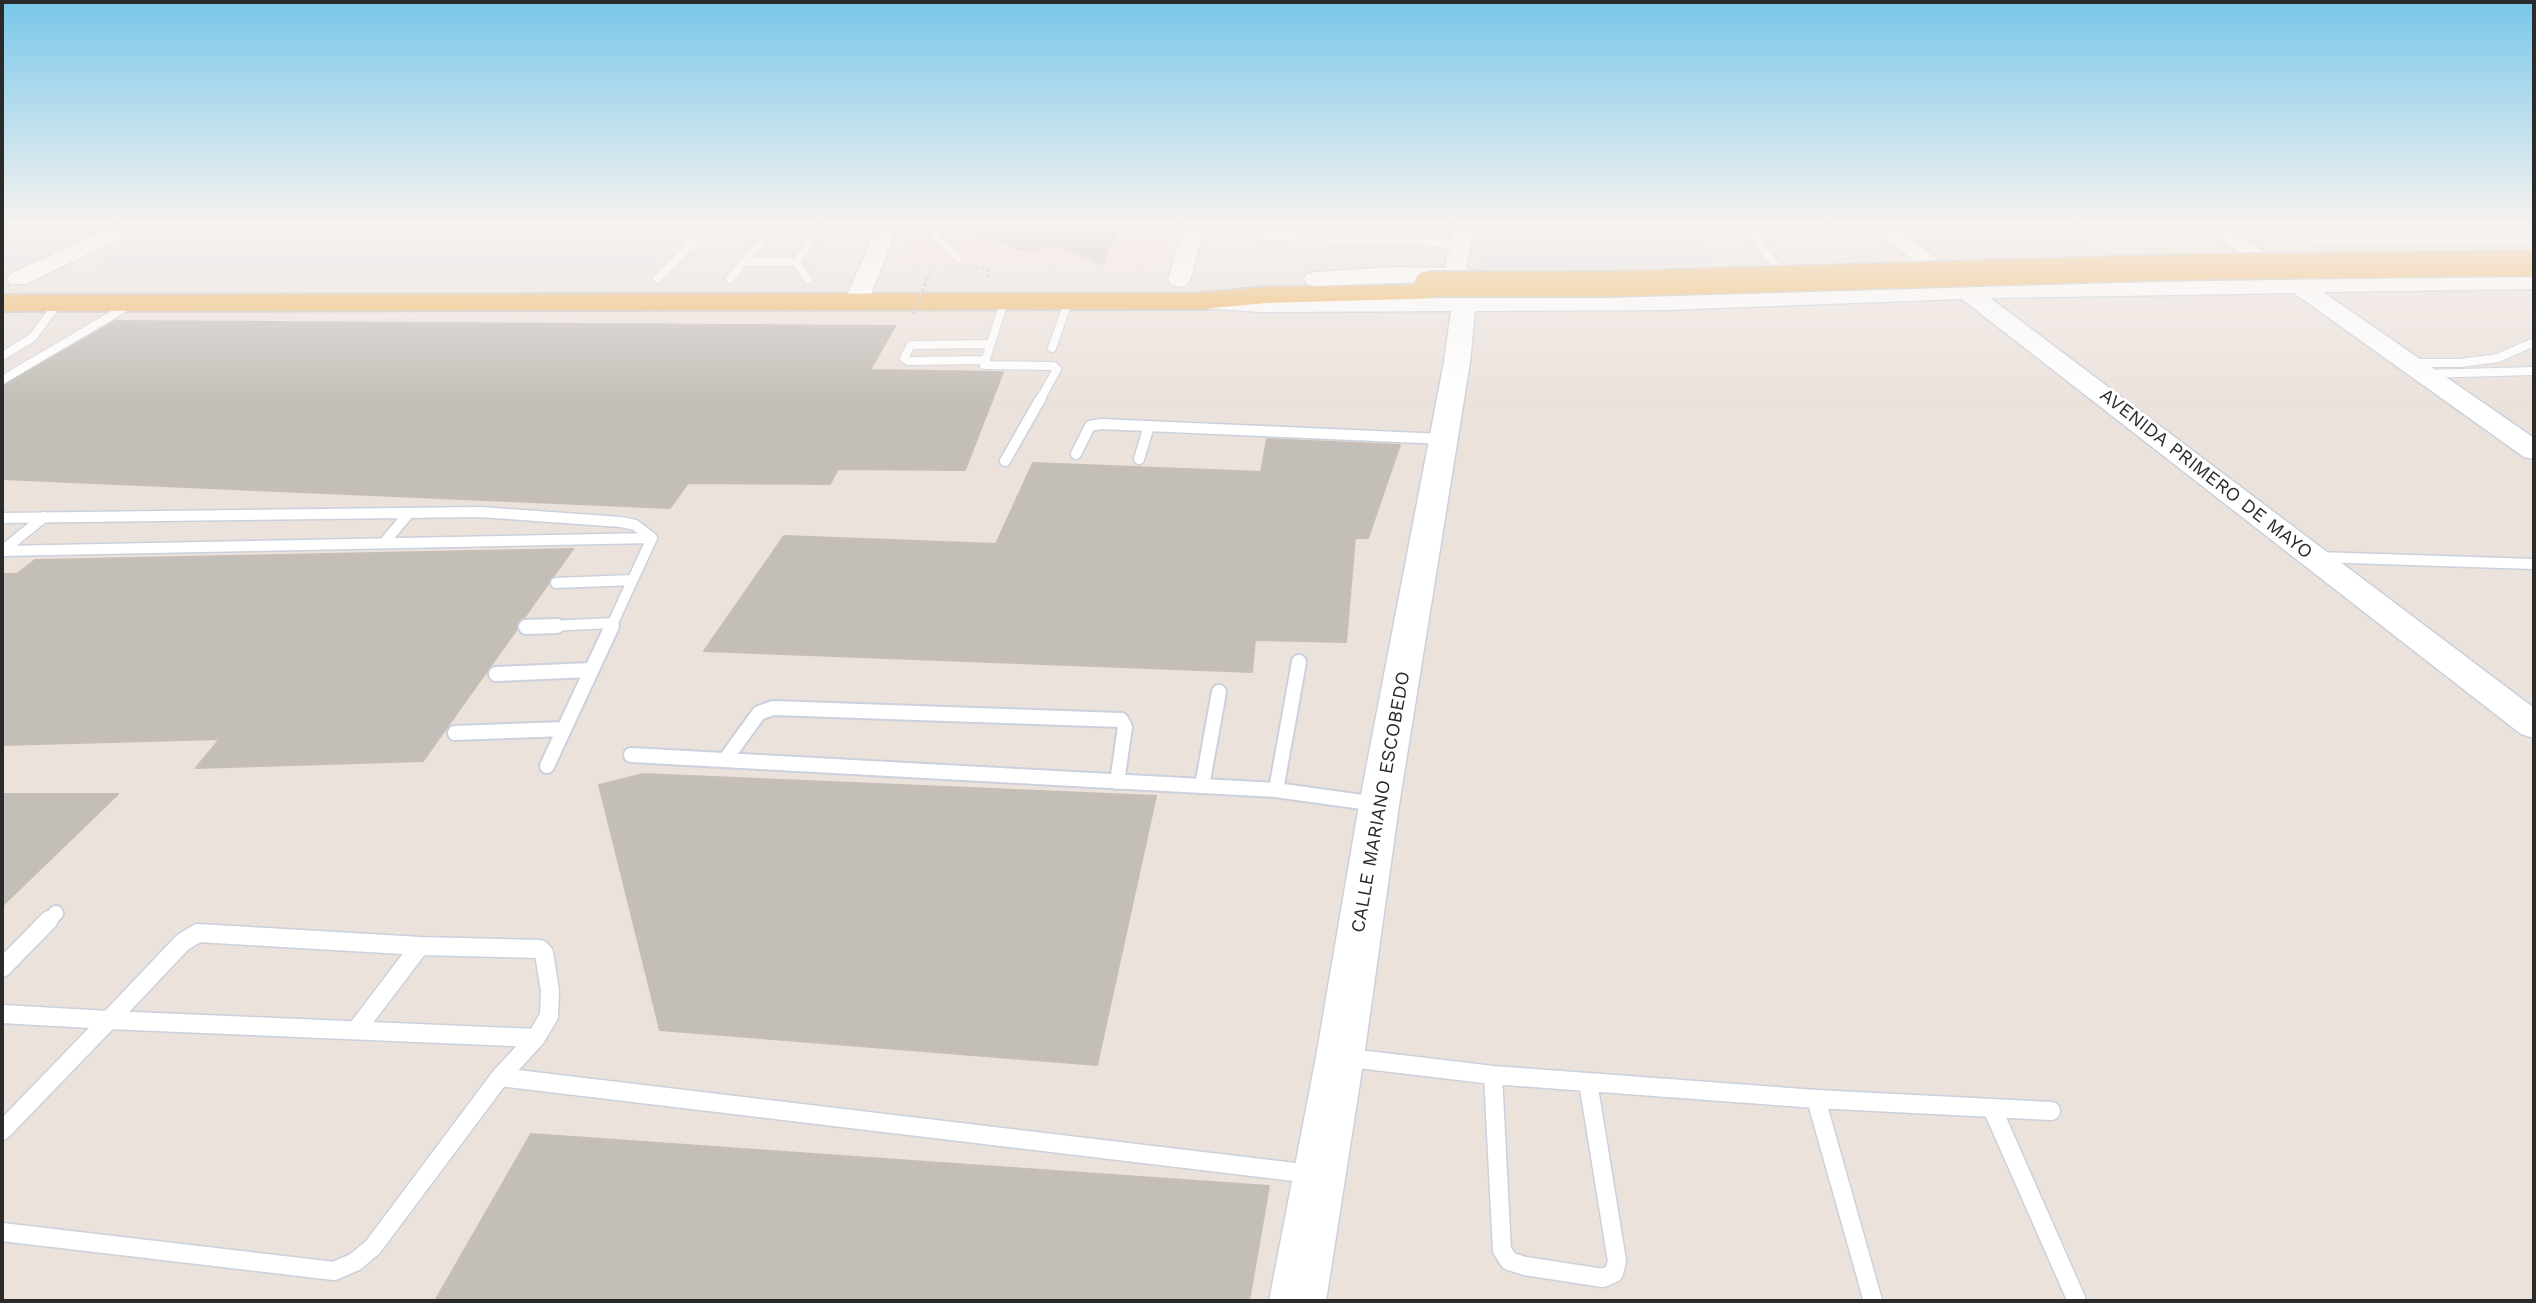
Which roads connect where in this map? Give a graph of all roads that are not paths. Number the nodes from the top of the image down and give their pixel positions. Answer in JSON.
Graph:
{"nodes":[{"id":1,"x":839,"y":284,"type":"edge"},
{"id":2,"x":863,"y":284,"type":"edge"},
{"id":3,"x":912,"y":284,"type":"edge"},
{"id":4,"x":1368,"y":284,"type":"edge"},
{"id":5,"x":1447,"y":284,"type":"edge"},
{"id":6,"x":1517,"y":284,"type":"edge"},
{"id":7,"x":1616,"y":284,"type":"edge"},
{"id":8,"x":1857,"y":284,"type":"edge"},
{"id":9,"x":1867,"y":284,"type":"edge"},
{"id":10,"x":1958,"y":284,"type":"edge"},
{"id":11,"x":2391,"y":284,"type":"edge"},
{"id":12,"x":2297,"y":285,"type":"junction"},
{"id":13,"x":1445,"y":289,"type":"junction"},
{"id":14,"x":860,"y":291,"type":"junction"},
{"id":15,"x":1969,"y":292,"type":"junction"},
{"id":16,"x":1858,"y":295,"type":"junction"},
{"id":17,"x":1004,"y":302,"type":"junction"},
{"id":18,"x":1068,"y":302,"type":"junction"},
{"id":19,"x":2,"y":303,"type":"edge"},
{"id":20,"x":58,"y":303,"type":"junction"},
{"id":21,"x":133,"y":303,"type":"junction"},
{"id":22,"x":2534,"y":342,"type":"edge"},
{"id":23,"x":990,"y":344,"type":"junction"},
{"id":24,"x":1052,"y":348,"type":"dead end"},
{"id":25,"x":2,"y":356,"type":"edge"},
{"id":26,"x":985,"y":360,"type":"junction"},
{"id":27,"x":2481,"y":361,"type":"junction"},
{"id":28,"x":2417,"y":369,"type":"junction"},
{"id":29,"x":2534,"y":371,"type":"edge"},
{"id":30,"x":2504,"y":372,"type":"junction"},
{"id":31,"x":2,"y":380,"type":"edge"},
{"id":32,"x":1149,"y":426,"type":"junction"},
{"id":33,"x":1445,"y":439,"type":"junction"},
{"id":34,"x":2534,"y":451,"type":"edge"},
{"id":35,"x":1076,"y":454,"type":"dead end"},
{"id":36,"x":1139,"y":458,"type":"dead end"},
{"id":37,"x":1005,"y":461,"type":"dead end"},
{"id":38,"x":410,"y":513,"type":"junction"},
{"id":39,"x":44,"y":517,"type":"junction"},
{"id":40,"x":2,"y":518,"type":"edge"},
{"id":41,"x":652,"y":538,"type":"junction"},
{"id":42,"x":384,"y":543,"type":"junction"},
{"id":43,"x":2,"y":551,"type":"edge"},
{"id":44,"x":2314,"y":557,"type":"junction"},
{"id":45,"x":2534,"y":564,"type":"edge"},
{"id":46,"x":632,"y":580,"type":"junction"},
{"id":47,"x":556,"y":583,"type":"dead end"},
{"id":48,"x":612,"y":623,"type":"junction"},
{"id":49,"x":526,"y":627,"type":"dead end"},
{"id":50,"x":1299,"y":663,"type":"dead end"},
{"id":51,"x":591,"y":670,"type":"junction"},
{"id":52,"x":496,"y":674,"type":"dead end"},
{"id":53,"x":1219,"y":692,"type":"dead end"},
{"id":54,"x":2534,"y":726,"type":"edge"},
{"id":55,"x":564,"y":729,"type":"junction"},
{"id":56,"x":455,"y":733,"type":"dead end"},
{"id":57,"x":631,"y":755,"type":"dead end"},
{"id":58,"x":725,"y":760,"type":"junction"},
{"id":59,"x":547,"y":766,"type":"dead end"},
{"id":60,"x":1117,"y":782,"type":"junction"},
{"id":61,"x":1202,"y":786,"type":"junction"},
{"id":62,"x":1276,"y":790,"type":"junction"},
{"id":63,"x":1379,"y":805,"type":"junction"},
{"id":64,"x":56,"y":913,"type":"dead end"},
{"id":65,"x":420,"y":946,"type":"junction"},
{"id":66,"x":2,"y":968,"type":"edge"},
{"id":67,"x":2,"y":1014,"type":"edge"},
{"id":68,"x":109,"y":1020,"type":"junction"},
{"id":69,"x":357,"y":1029,"type":"junction"},
{"id":70,"x":536,"y":1038,"type":"junction"},
{"id":71,"x":1340,"y":1056,"type":"junction"},
{"id":72,"x":1493,"y":1075,"type":"junction"},
{"id":73,"x":500,"y":1077,"type":"junction"},
{"id":74,"x":1588,"y":1082,"type":"junction"},
{"id":75,"x":1816,"y":1099,"type":"junction"},
{"id":76,"x":1992,"y":1108,"type":"junction"},
{"id":77,"x":2051,"y":1111,"type":"dead end"},
{"id":78,"x":2,"y":1131,"type":"edge"},
{"id":79,"x":1318,"y":1174,"type":"junction"},
{"id":80,"x":2,"y":1232,"type":"edge"},
{"id":81,"x":1297,"y":1301,"type":"edge"},
{"id":82,"x":1873,"y":1301,"type":"edge"},
{"id":83,"x":2077,"y":1301,"type":"edge"}],
"edges":[{"from":1,"to":14,"type":"main road"},
{"from":2,"to":14,"type":"street"},
{"from":3,"to":14,"type":"main road"},
{"from":4,"to":13,"type":"main road"},
{"from":5,"to":13,"type":"street","name":"CALLE MARIANO ESCOBEDO"},
{"from":6,"to":13,"type":"street"},
{"from":7,"to":13,"type":"main road","bridge":true},
{"from":8,"to":13,"type":"main road"},
{"from":9,"to":16,"type":"street"},
{"from":10,"to":15,"type":"street","name":"AVENIDA PRIMERO DE MAYO"},
{"from":11,"to":12,"type":"street"},
{"from":12,"to":15,"type":"street"},
{"from":12,"to":28,"type":"street"},
{"from":13,"to":16,"type":"street"},
{"from":13,"to":18,"type":"main road"},
{"from":13,"to":33,"type":"street","name":"CALLE MARIANO ESCOBEDO"},
{"from":14,"to":17,"type":"main road"},
{"from":14,"to":21,"type":"main road"},
{"from":15,"to":16,"type":"street"},
{"from":15,"to":44,"type":"street","name":"AVENIDA PRIMERO DE MAYO"},
{"from":17,"to":18,"type":"main road"},
{"from":17,"to":23,"type":"lane"},
{"from":18,"to":24,"type":"lane"},
{"from":19,"to":20,"type":"main road"},
{"from":20,"to":21,"type":"main road"},
{"from":20,"to":25,"type":"lane"},
{"from":21,"to":31,"type":"lane"},
{"from":22,"to":27,"type":"lane"},
{"from":23,"to":26,"type":"lane"},
{"from":23,"to":26,"type":"lane"},
{"from":26,"to":37,"type":"lane"},
{"from":27,"to":28,"type":"lane"},
{"from":27,"to":30,"type":"lane"},
{"from":28,"to":30,"type":"lane"},
{"from":28,"to":34,"type":"street"},
{"from":29,"to":30,"type":"lane"},
{"from":32,"to":33,"type":"lane"},
{"from":32,"to":35,"type":"lane"},
{"from":32,"to":36,"type":"lane"},
{"from":33,"to":63,"type":"street","name":"CALLE MARIANO ESCOBEDO"},
{"from":38,"to":39,"type":"lane"},
{"from":38,"to":41,"type":"lane"},
{"from":38,"to":42,"type":"lane"},
{"from":39,"to":40,"type":"lane"},
{"from":39,"to":43,"type":"lane"},
{"from":41,"to":42,"type":"lane"},
{"from":41,"to":46,"type":"lane"},
{"from":42,"to":43,"type":"lane"},
{"from":44,"to":45,"type":"lane"},
{"from":44,"to":54,"type":"street","name":"AVENIDA PRIMERO DE MAYO"},
{"from":46,"to":47,"type":"lane"},
{"from":46,"to":48,"type":"lane"},
{"from":48,"to":49,"type":"lane"},
{"from":48,"to":51,"type":"lane"},
{"from":50,"to":62,"type":"lane"},
{"from":51,"to":52,"type":"lane"},
{"from":51,"to":55,"type":"lane"},
{"from":53,"to":61,"type":"lane"},
{"from":55,"to":56,"type":"lane"},
{"from":55,"to":59,"type":"lane"},
{"from":57,"to":58,"type":"lane"},
{"from":58,"to":60,"type":"lane"},
{"from":58,"to":60,"type":"lane"},
{"from":60,"to":61,"type":"lane"},
{"from":61,"to":62,"type":"lane"},
{"from":62,"to":63,"type":"lane"},
{"from":63,"to":71,"type":"street","name":"CALLE MARIANO ESCOBEDO"},
{"from":64,"to":66,"type":"lane"},
{"from":65,"to":68,"type":"lane"},
{"from":65,"to":69,"type":"lane"},
{"from":65,"to":70,"type":"lane"},
{"from":67,"to":68,"type":"lane"},
{"from":68,"to":69,"type":"lane"},
{"from":68,"to":78,"type":"lane"},
{"from":69,"to":70,"type":"lane"},
{"from":70,"to":73,"type":"lane"},
{"from":71,"to":72,"type":"lane"},
{"from":71,"to":79,"type":"street","name":"CALLE MARIANO ESCOBEDO"},
{"from":72,"to":74,"type":"lane"},
{"from":72,"to":74,"type":"lane"},
{"from":73,"to":79,"type":"lane"},
{"from":73,"to":80,"type":"lane"},
{"from":74,"to":75,"type":"lane"},
{"from":75,"to":76,"type":"lane"},
{"from":75,"to":82,"type":"lane"},
{"from":76,"to":77,"type":"lane"},
{"from":76,"to":83,"type":"lane"},
{"from":79,"to":81,"type":"street","name":"CALLE MARIANO ESCOBEDO"}]}
